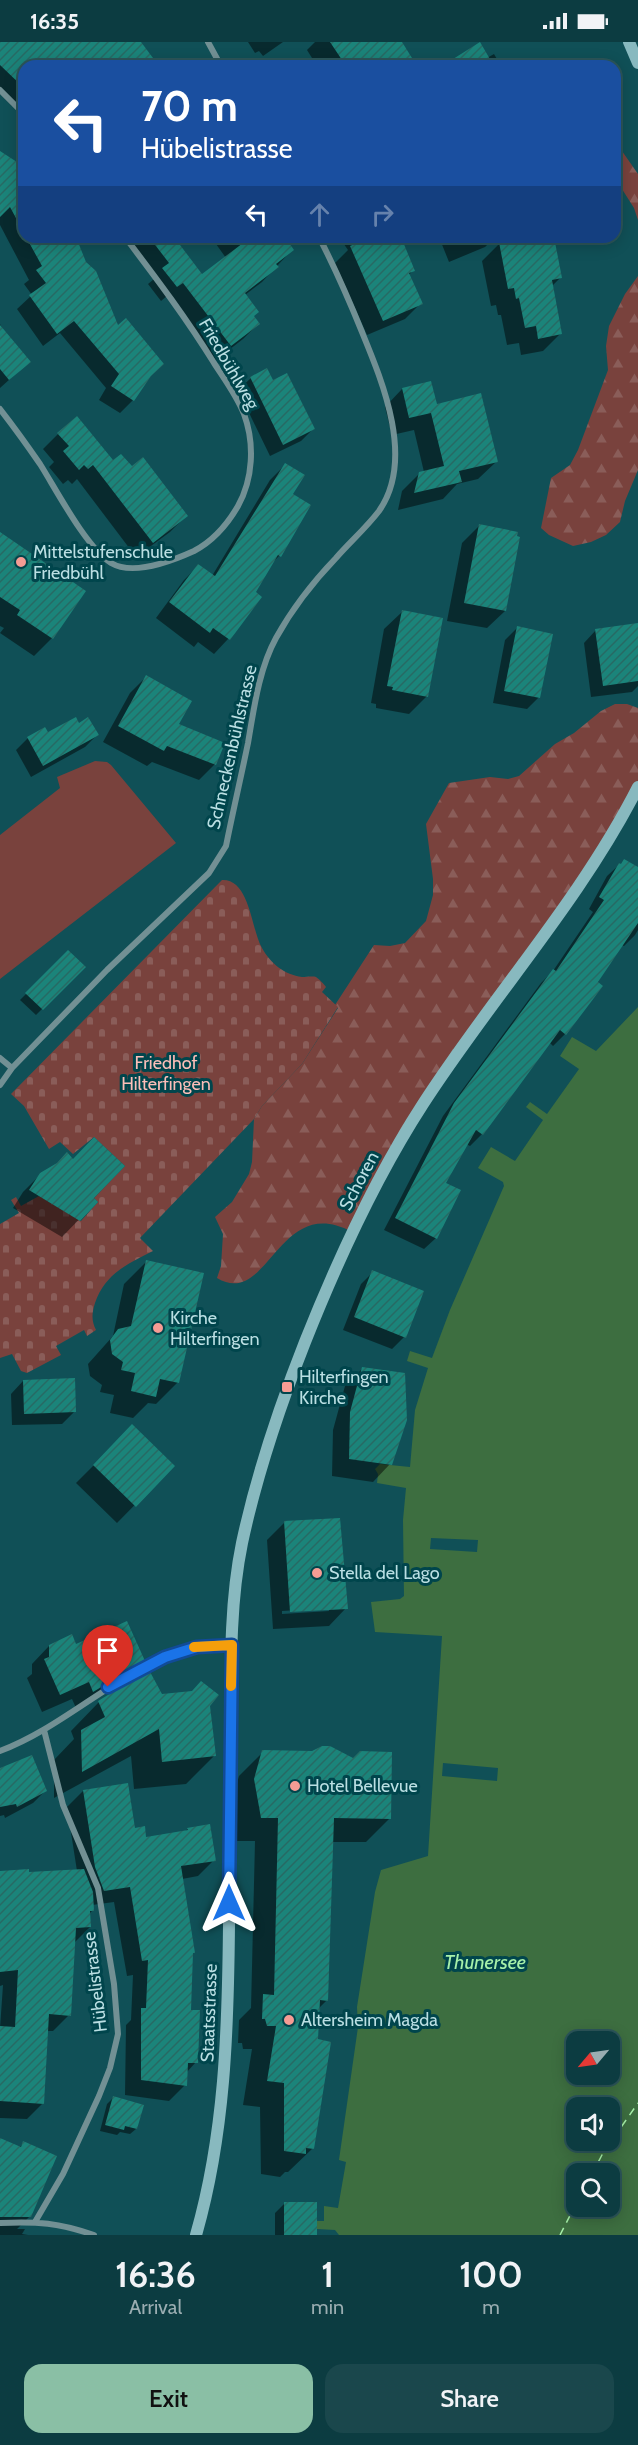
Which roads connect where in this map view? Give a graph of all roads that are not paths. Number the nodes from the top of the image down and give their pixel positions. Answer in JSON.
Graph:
{"nodes":[{"id":1,"x":208,"y":42,"type":"edge"},
{"id":2,"x":629,"y":42,"type":"edge"},
{"id":3,"x":218,"y":60,"type":"edge"},
{"id":4,"x":638,"y":63,"type":"edge"},
{"id":5,"x":0,"y":90,"type":"edge"},
{"id":6,"x":18,"y":108,"type":"edge"},
{"id":7,"x":129,"y":243,"type":"edge"},
{"id":8,"x":322,"y":243,"type":"edge"},
{"id":9,"x":0,"y":409,"type":"edge"},
{"id":10,"x":638,"y":787,"type":"edge"},
{"id":11,"x":0,"y":1058,"type":"edge"},
{"id":12,"x":12,"y":1068,"type":"junction"},
{"id":13,"x":0,"y":1085,"type":"edge"},
{"id":14,"x":232,"y":1645,"type":"junction"},
{"id":15,"x":44,"y":1730,"type":"junction"},
{"id":16,"x":0,"y":1751,"type":"edge"},
{"id":17,"x":35,"y":2222,"type":"junction"},
{"id":18,"x":0,"y":2223,"type":"edge"},
{"id":19,"x":94,"y":2235,"type":"edge"},
{"id":20,"x":196,"y":2235,"type":"edge"}],
"edges":[{"from":1,"to":3,"type":"street"},
{"from":2,"to":4,"type":"main road"},
{"from":5,"to":6,"type":"street"},
{"from":7,"to":9,"type":"street","name":"Friedbühlweg"},
{"from":8,"to":12,"type":"street","name":"Schneckenbühlstrasse"},
{"from":10,"to":14,"type":"main road","name":"Schoren"},
{"from":11,"to":12,"type":"street"},
{"from":12,"to":13,"type":"street","name":"Schneckenbühlstrasse"},
{"from":14,"to":15,"type":"street"},
{"from":14,"to":20,"type":"main road","name":"Staatsstrasse"},
{"from":15,"to":16,"type":"street"},
{"from":15,"to":17,"type":"street","name":"Hübelistrasse"},
{"from":17,"to":18,"type":"street"},
{"from":17,"to":19,"type":"street"}]}
